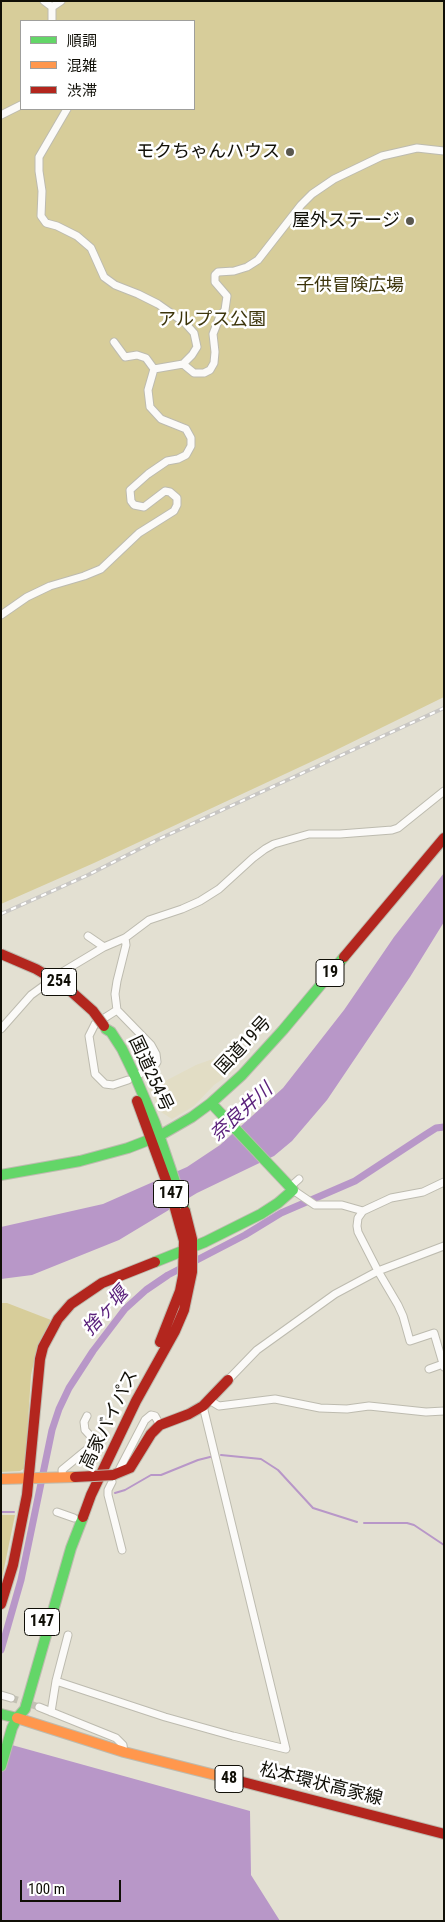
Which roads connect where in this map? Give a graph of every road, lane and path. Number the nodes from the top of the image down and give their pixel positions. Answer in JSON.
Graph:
{"nodes":[{"id":1,"x":44,"y":1,"type":"edge"},
{"id":2,"x":61,"y":1,"type":"edge"},
{"id":3,"x":52,"y":7,"type":"junction"},
{"id":4,"x":52,"y":20,"type":"edge"},
{"id":5,"x":20,"y":106,"type":"edge"},
{"id":6,"x":66,"y":110,"type":"edge"},
{"id":7,"x":1,"y":115,"type":"edge"},
{"id":8,"x":444,"y":151,"type":"edge"},
{"id":9,"x":114,"y":342,"type":"dead end"},
{"id":10,"x":183,"y":364,"type":"junction"},
{"id":11,"x":154,"y":369,"type":"junction"},
{"id":12,"x":1,"y":615,"type":"edge"},
{"id":13,"x":444,"y":791,"type":"edge"},
{"id":14,"x":444,"y":838,"type":"edge"},
{"id":15,"x":88,"y":936,"type":"dead end"},
{"id":16,"x":125,"y":938,"type":"junction"},
{"id":17,"x":104,"y":948,"type":"junction"},
{"id":18,"x":1,"y":954,"type":"edge"},
{"id":19,"x":117,"y":1010,"type":"junction"},
{"id":20,"x":1,"y":1029,"type":"edge"},
{"id":21,"x":132,"y":1078,"type":"junction"},
{"id":22,"x":211,"y":1103,"type":"junction"},
{"id":23,"x":157,"y":1142,"type":"junction"},
{"id":24,"x":1,"y":1175,"type":"edge"},
{"id":25,"x":299,"y":1179,"type":"dead end"},
{"id":26,"x":444,"y":1182,"type":"edge"},
{"id":27,"x":290,"y":1187,"type":"junction"},
{"id":28,"x":363,"y":1211,"type":"junction"},
{"id":29,"x":444,"y":1246,"type":"edge"},
{"id":30,"x":188,"y":1248,"type":"junction"},
{"id":31,"x":378,"y":1271,"type":"junction"},
{"id":32,"x":188,"y":1274,"type":"junction"},
{"id":33,"x":441,"y":1342,"type":"edge"},
{"id":34,"x":443,"y":1365,"type":"edge"},
{"id":35,"x":429,"y":1370,"type":"dead end"},
{"id":36,"x":228,"y":1380,"type":"joint"},
{"id":37,"x":206,"y":1403,"type":"junction"},
{"id":38,"x":444,"y":1410,"type":"edge"},
{"id":39,"x":88,"y":1416,"type":"dead end"},
{"id":40,"x":32,"y":1478,"type":"junction"},
{"id":41,"x":58,"y":1478,"type":"junction"},
{"id":42,"x":113,"y":1478,"type":"junction"},
{"id":43,"x":1,"y":1479,"type":"edge"},
{"id":44,"x":97,"y":1484,"type":"junction"},
{"id":45,"x":57,"y":1512,"type":"dead end"},
{"id":46,"x":74,"y":1518,"type":"junction"},
{"id":47,"x":122,"y":1550,"type":"dead end"},
{"id":48,"x":1,"y":1604,"type":"edge"},
{"id":49,"x":68,"y":1635,"type":"dead end"},
{"id":50,"x":56,"y":1681,"type":"junction"},
{"id":51,"x":1,"y":1695,"type":"edge"},
{"id":52,"x":10,"y":1698,"type":"tunnel mouth"},
{"id":53,"x":39,"y":1707,"type":"tunnel mouth"},
{"id":54,"x":51,"y":1712,"type":"junction"},
{"id":55,"x":1,"y":1714,"type":"edge"},
{"id":56,"x":17,"y":1718,"type":"junction"},
{"id":57,"x":124,"y":1752,"type":"junction"},
{"id":58,"x":1,"y":1766,"type":"edge"},
{"id":59,"x":444,"y":1834,"type":"edge"}],
"edges":[{"from":1,"to":3,"type":"street"},
{"from":2,"to":3,"type":"street"},
{"from":3,"to":4,"type":"street"},
{"from":5,"to":7,"type":"street"},
{"from":6,"to":10,"type":"street"},
{"from":8,"to":10,"type":"street"},
{"from":9,"to":11,"type":"street"},
{"from":10,"to":11,"type":"street"},
{"from":11,"to":12,"type":"street"},
{"from":13,"to":16,"type":"street"},
{"from":14,"to":22,"type":"main road","name":"国道19号","number":"19"},
{"from":15,"to":17,"type":"street"},
{"from":16,"to":17,"type":"street"},
{"from":16,"to":19,"type":"street"},
{"from":17,"to":20,"type":"street"},
{"from":18,"to":21,"type":"main road","name":"国道254号","number":"254","bridge":true},
{"from":19,"to":21,"type":"street"},
{"from":19,"to":21,"type":"street"},
{"from":21,"to":23,"type":"main road","name":"国道254号","number":"254"},
{"from":22,"to":23,"type":"main road","name":"国道19号","number":"19"},
{"from":22,"to":27,"type":"main road"},
{"from":23,"to":24,"type":"main road","name":"国道19号","number":"19"},
{"from":23,"to":30,"type":"main road","name":"高家バイパス","number":"147"},
{"from":25,"to":27,"type":"street"},
{"from":26,"to":28,"type":"street"},
{"from":27,"to":28,"type":"street"},
{"from":27,"to":30,"type":"main road"},
{"from":28,"to":31,"type":"street"},
{"from":29,"to":31,"type":"street"},
{"from":30,"to":32,"type":"main road","name":"高家バイパス","number":"147"},
{"from":30,"to":40,"type":"main road"},
{"from":31,"to":33,"type":"street"},
{"from":31,"to":36,"type":"street"},
{"from":32,"to":44,"type":"main road","name":"高家バイパス","number":"147"},
{"from":32,"to":46,"type":"main road","name":"高家バイパス","number":"147"},
{"from":33,"to":34,"type":"street"},
{"from":34,"to":35,"type":"street"},
{"from":36,"to":37,"type":"main road"},
{"from":37,"to":38,"type":"street"},
{"from":37,"to":42,"type":"main road"},
{"from":37,"to":50,"type":"street"},
{"from":39,"to":41,"type":"street"},
{"from":40,"to":41,"type":"main road"},
{"from":40,"to":43,"type":"main road"},
{"from":40,"to":48,"type":"main road"},
{"from":41,"to":42,"type":"main road","bridge":true},
{"from":42,"to":44,"type":"street"},
{"from":42,"to":47,"type":"street"},
{"from":44,"to":56,"type":"main road","name":"高家バイパス","number":"147"},
{"from":45,"to":46,"type":"street"},
{"from":46,"to":56,"type":"main road","name":"高家バイパス","number":"147"},
{"from":49,"to":50,"type":"street"},
{"from":50,"to":54,"type":"street"},
{"from":51,"to":52,"type":"street"},
{"from":53,"to":54,"type":"street"},
{"from":54,"to":57,"type":"street"},
{"from":55,"to":56,"type":"main road","name":"松本環状高家線"},
{"from":56,"to":57,"type":"main road","name":"松本環状高家線","number":"48"},
{"from":56,"to":58,"type":"main road","name":"高家バイパス","number":"147"},
{"from":57,"to":59,"type":"main road","name":"松本環状高家線","number":"48"}]}
